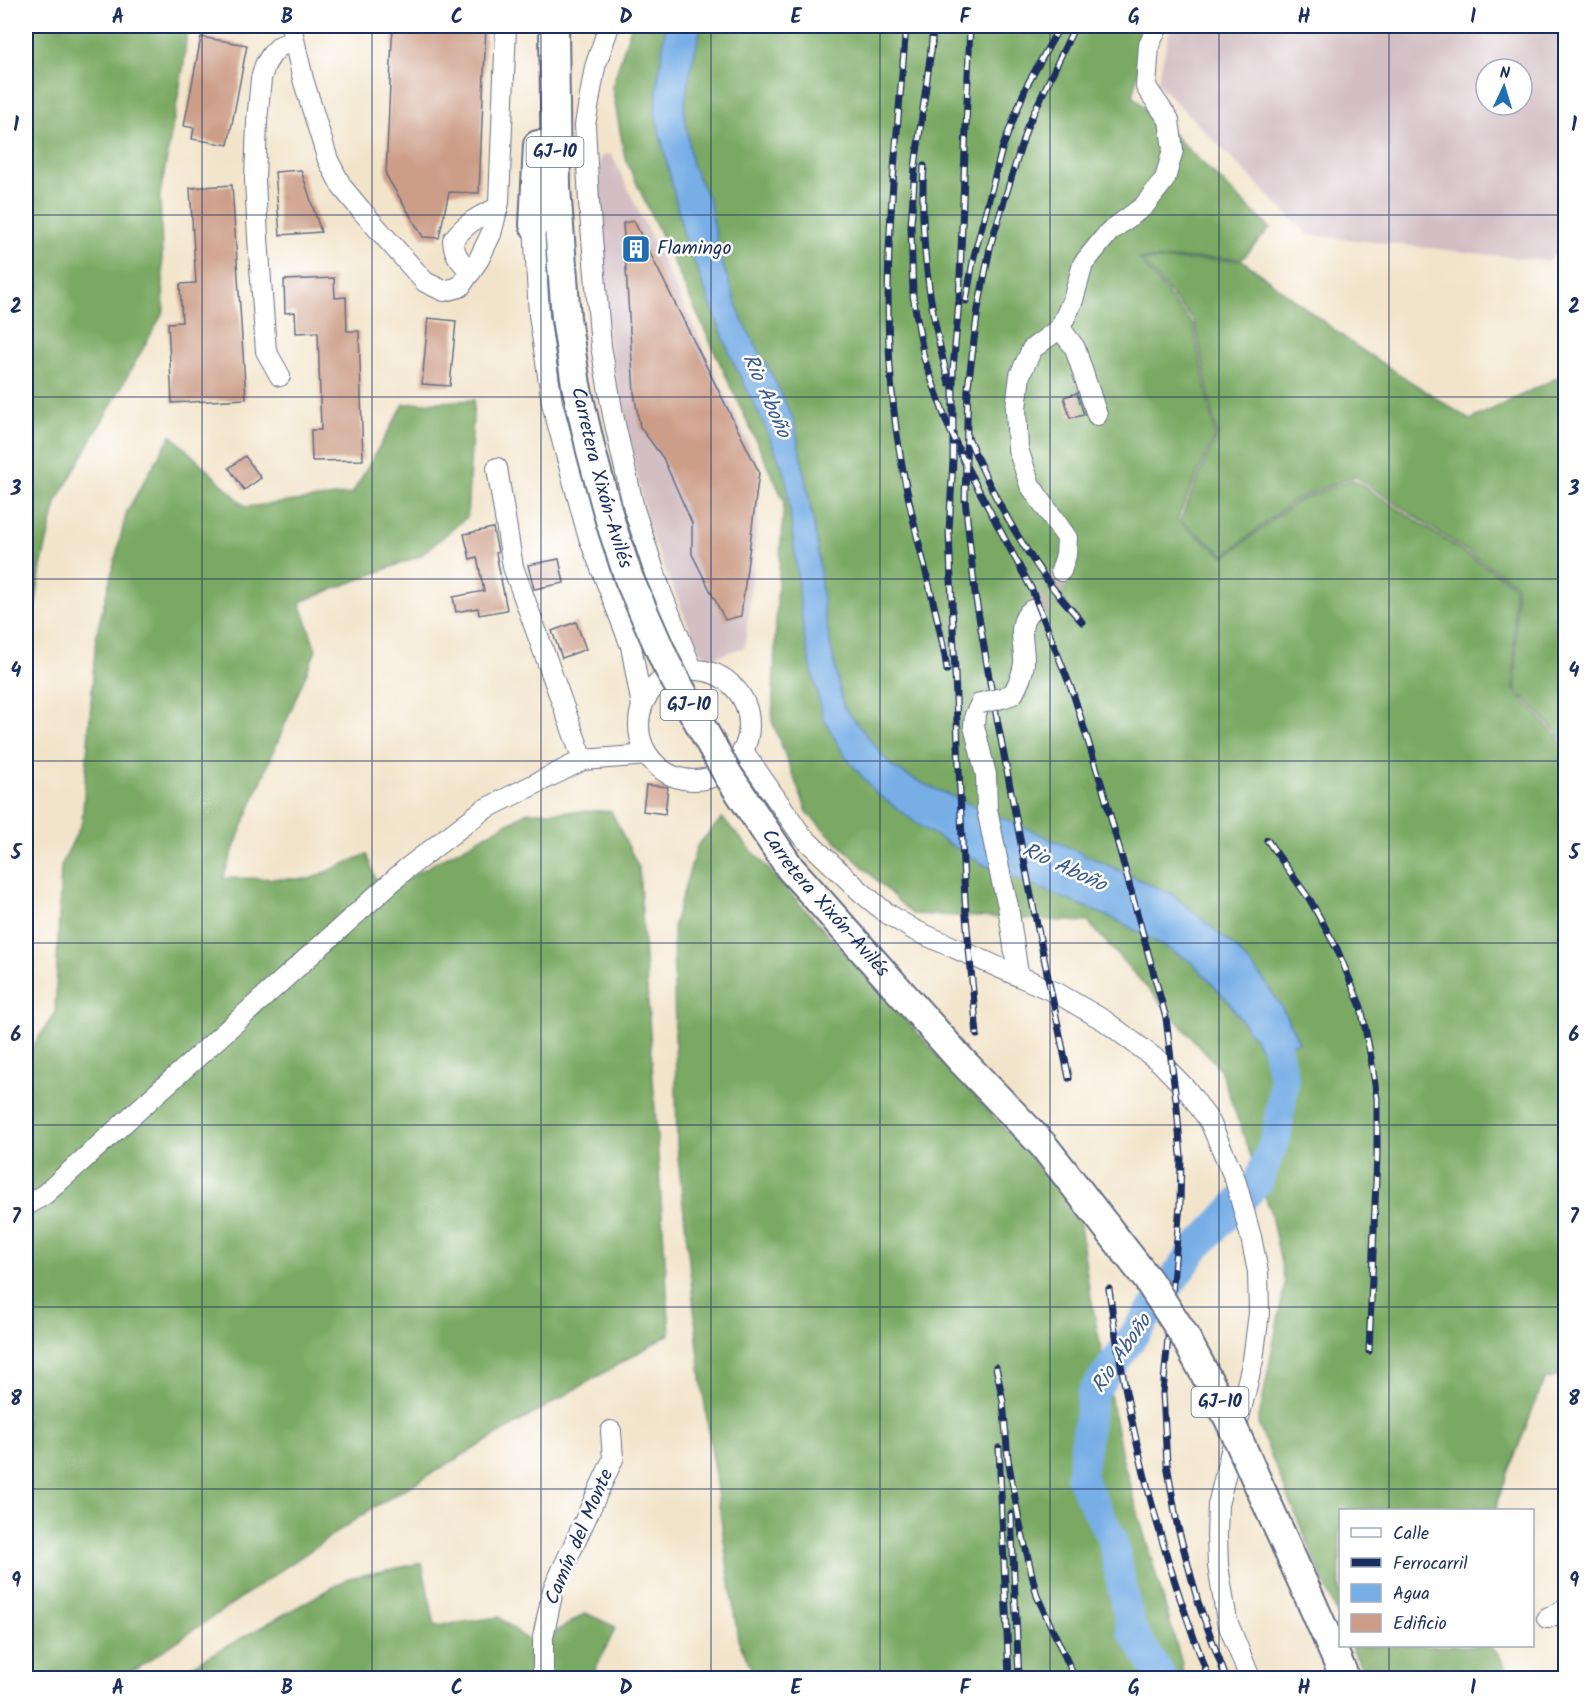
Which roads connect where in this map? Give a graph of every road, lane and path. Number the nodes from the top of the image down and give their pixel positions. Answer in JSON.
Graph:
{"nodes":[{"id":1,"x":506,"y":26,"type":"edge"},
{"id":2,"x":542,"y":26,"type":"edge"},
{"id":3,"x":554,"y":26,"type":"edge"},
{"id":4,"x":609,"y":26,"type":"edge"},
{"id":5,"x":1158,"y":26,"type":"edge"},
{"id":6,"x":292,"y":33,"type":"edge"},
{"id":7,"x":498,"y":208,"type":"junction"},
{"id":8,"x":534,"y":225,"type":"joint"},
{"id":9,"x":471,"y":272,"type":"junction"},
{"id":10,"x":1060,"y":328,"type":"junction"},
{"id":11,"x":280,"y":376,"type":"dead end"},
{"id":12,"x":1097,"y":415,"type":"dead end"},
{"id":13,"x":497,"y":468,"type":"dead end"},
{"id":14,"x":1060,"y":571,"type":"tunnel mouth"},
{"id":15,"x":1032,"y":610,"type":"tunnel mouth"},
{"id":16,"x":692,"y":669,"type":"junction"},
{"id":17,"x":642,"y":706,"type":"junction"},
{"id":18,"x":743,"y":751,"type":"junction"},
{"id":19,"x":648,"y":755,"type":"junction"},
{"id":20,"x":583,"y":760,"type":"junction"},
{"id":21,"x":1018,"y":974,"type":"junction"},
{"id":22,"x":26,"y":1206,"type":"edge"},
{"id":23,"x":611,"y":1431,"type":"dead end"},
{"id":24,"x":1566,"y":1610,"type":"edge"},
{"id":25,"x":1547,"y":1618,"type":"dead end"},
{"id":26,"x":543,"y":1678,"type":"edge"},
{"id":27,"x":1250,"y":1678,"type":"edge"},
{"id":28,"x":1345,"y":1678,"type":"edge"}],
"edges":[{"from":1,"to":7,"type":"street"},
{"from":2,"to":8,"type":"highway"},
{"from":3,"to":28,"type":"highway","name":"Carretera Xixón-Avilés","number":"GJ-10","bridge":true},
{"from":4,"to":16,"type":"street"},
{"from":5,"to":10,"type":"street"},
{"from":6,"to":9,"type":"street"},
{"from":6,"to":11,"type":"street"},
{"from":7,"to":9,"type":"street"},
{"from":7,"to":9,"type":"street"},
{"from":8,"to":17,"type":"street"},
{"from":10,"to":12,"type":"street"},
{"from":10,"to":14,"type":"street"},
{"from":13,"to":20,"type":"street"},
{"from":15,"to":21,"type":"street","bridge":true},
{"from":16,"to":17,"type":"street"},
{"from":16,"to":18,"type":"street"},
{"from":17,"to":19,"type":"street"},
{"from":18,"to":19,"type":"street"},
{"from":18,"to":21,"type":"street"},
{"from":19,"to":20,"type":"street"},
{"from":20,"to":22,"type":"street"},
{"from":21,"to":27,"type":"street"},
{"from":23,"to":26,"type":"street","name":"Camín del Monte"},
{"from":24,"to":25,"type":"street"}]}
